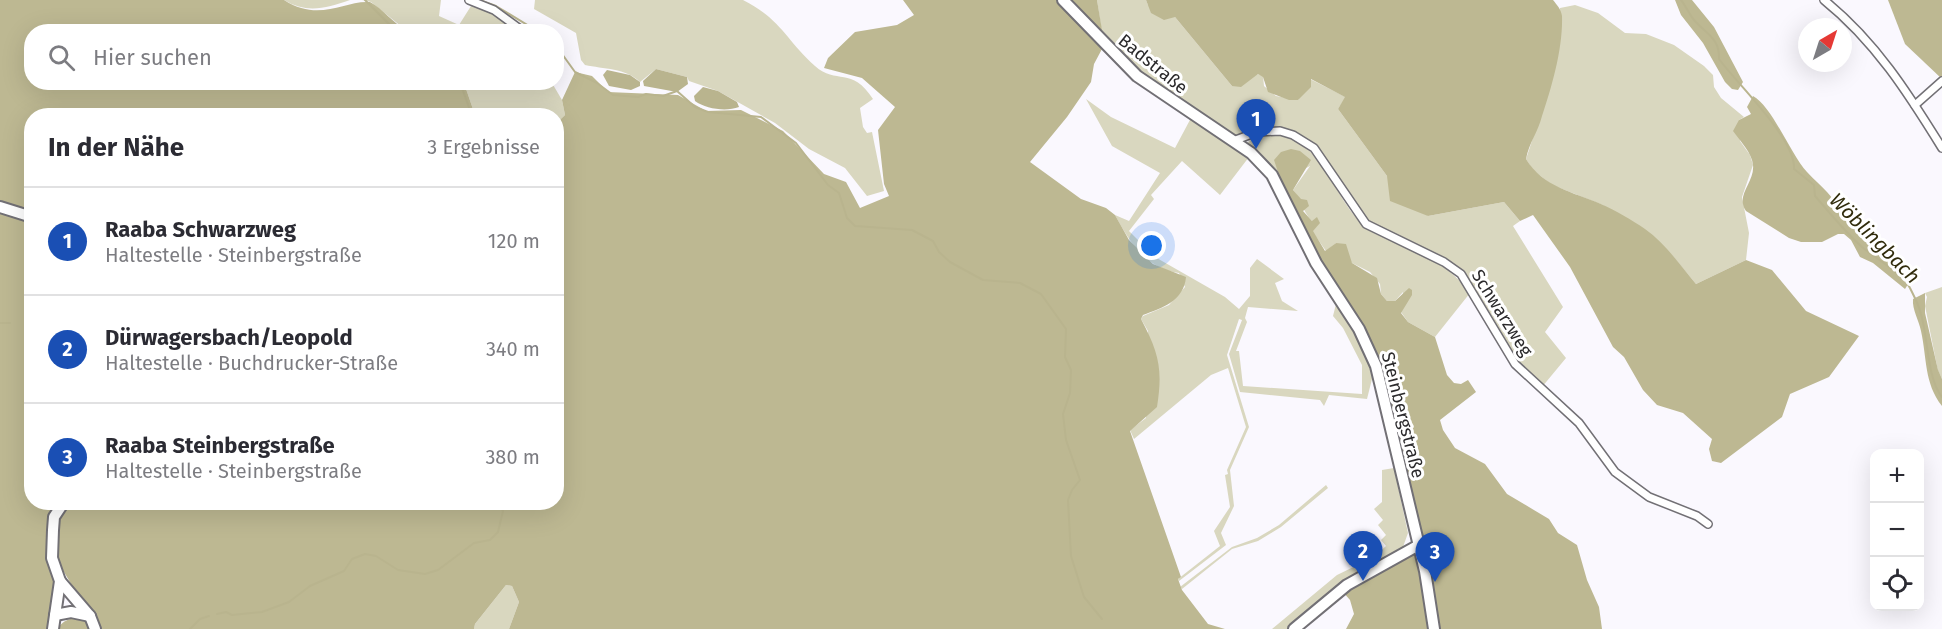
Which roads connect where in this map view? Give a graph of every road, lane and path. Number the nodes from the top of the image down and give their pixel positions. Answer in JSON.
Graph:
{"nodes":[{"id":1,"x":469,"y":0,"type":"edge"},
{"id":2,"x":1063,"y":0,"type":"edge"},
{"id":3,"x":1824,"y":0,"type":"edge"},
{"id":4,"x":513,"y":24,"type":"edge"},
{"id":5,"x":1942,"y":81,"type":"edge"},
{"id":6,"x":1915,"y":105,"type":"junction"},
{"id":7,"x":1233,"y":141,"type":"junction"},
{"id":8,"x":1942,"y":148,"type":"edge"},
{"id":9,"x":0,"y":207,"type":"edge"},
{"id":10,"x":24,"y":215,"type":"edge"},
{"id":11,"x":59,"y":510,"type":"edge"},
{"id":12,"x":1708,"y":524,"type":"dead end"},
{"id":13,"x":1417,"y":546,"type":"junction"},
{"id":14,"x":60,"y":581,"type":"junction"},
{"id":15,"x":54,"y":615,"type":"junction"},
{"id":16,"x":90,"y":615,"type":"junction"},
{"id":17,"x":53,"y":629,"type":"edge"},
{"id":18,"x":95,"y":629,"type":"edge"},
{"id":19,"x":1294,"y":629,"type":"edge"},
{"id":20,"x":1434,"y":629,"type":"edge"}],
"edges":[{"from":1,"to":4,"type":"street"},
{"from":2,"to":7,"type":"street","name":"Badstraße"},
{"from":3,"to":6,"type":"street"},
{"from":5,"to":6,"type":"street"},
{"from":6,"to":8,"type":"street"},
{"from":7,"to":12,"type":"street","name":"Schwarzweg"},
{"from":7,"to":13,"type":"street","name":"Steinbergstraße"},
{"from":9,"to":10,"type":"street"},
{"from":11,"to":14,"type":"street"},
{"from":13,"to":19,"type":"street"},
{"from":13,"to":20,"type":"street","name":"Steinbergstraße"},
{"from":14,"to":15,"type":"street"},
{"from":14,"to":16,"type":"street"},
{"from":15,"to":16,"type":"street"},
{"from":15,"to":17,"type":"street"},
{"from":16,"to":18,"type":"street"}]}
